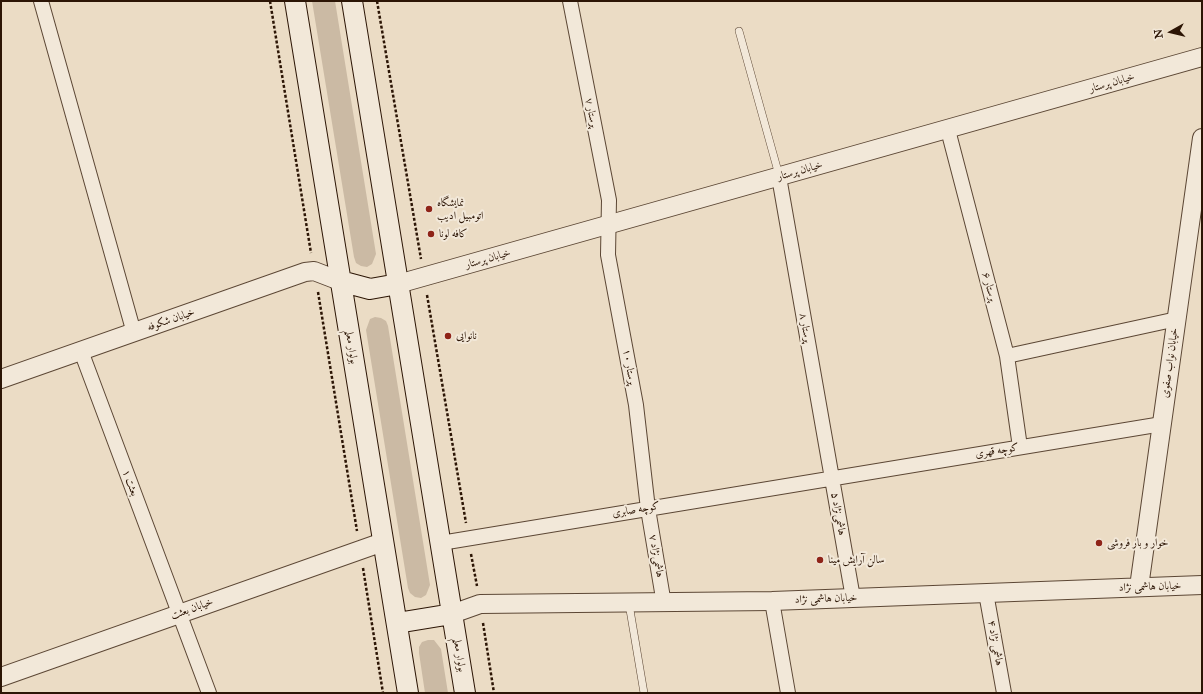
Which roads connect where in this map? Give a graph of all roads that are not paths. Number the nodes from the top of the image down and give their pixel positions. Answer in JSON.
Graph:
{"nodes":[{"id":1,"x":41,"y":1,"type":"edge"},
{"id":2,"x":295,"y":1,"type":"edge"},
{"id":3,"x":352,"y":1,"type":"edge"},
{"id":4,"x":570,"y":1,"type":"edge"},
{"id":5,"x":739,"y":31,"type":"dead end"},
{"id":6,"x":1202,"y":57,"type":"edge"},
{"id":7,"x":948,"y":130,"type":"junction"},
{"id":8,"x":1202,"y":138,"type":"edge"},
{"id":9,"x":779,"y":177,"type":"junction"},
{"id":10,"x":1197,"y":213,"type":"edge"},
{"id":11,"x":608,"y":226,"type":"junction"},
{"id":12,"x":340,"y":281,"type":"junction"},
{"id":13,"x":398,"y":284,"type":"junction"},
{"id":14,"x":1177,"y":319,"type":"junction"},
{"id":15,"x":134,"y":332,"type":"junction"},
{"id":16,"x":81,"y":351,"type":"junction"},
{"id":17,"x":1007,"y":356,"type":"junction"},
{"id":18,"x":1,"y":379,"type":"edge"},
{"id":19,"x":1162,"y":424,"type":"junction"},
{"id":20,"x":1020,"y":447,"type":"junction"},
{"id":21,"x":832,"y":478,"type":"junction"},
{"id":22,"x":648,"y":509,"type":"junction"},
{"id":23,"x":383,"y":542,"type":"junction"},
{"id":24,"x":441,"y":543,"type":"junction"},
{"id":25,"x":1202,"y":585,"type":"edge"},
{"id":26,"x":1139,"y":588,"type":"junction"},
{"id":27,"x":986,"y":593,"type":"junction"},
{"id":28,"x":853,"y":598,"type":"junction"},
{"id":29,"x":772,"y":601,"type":"junction"},
{"id":30,"x":629,"y":604,"type":"junction"},
{"id":31,"x":664,"y":604,"type":"junction"},
{"id":32,"x":179,"y":614,"type":"junction"},
{"id":33,"x":452,"y":614,"type":"junction"},
{"id":34,"x":397,"y":623,"type":"junction"},
{"id":35,"x":1,"y":677,"type":"edge"},
{"id":36,"x":208,"y":693,"type":"edge"},
{"id":37,"x":408,"y":693,"type":"edge"},
{"id":38,"x":465,"y":693,"type":"edge"},
{"id":39,"x":644,"y":693,"type":"edge"},
{"id":40,"x":788,"y":693,"type":"edge"},
{"id":41,"x":1004,"y":693,"type":"edge"}],
"edges":[{"from":1,"to":15,"type":"street"},
{"from":2,"to":12,"type":"main road","name":"بولوار معلم"},
{"from":3,"to":13,"type":"main road","name":"بولوار معلم"},
{"from":4,"to":11,"type":"street","name":"پرستار ۷"},
{"from":5,"to":9,"type":"lane"},
{"from":6,"to":7,"type":"street","name":"خیابان پرستار"},
{"from":7,"to":9,"type":"street","name":"خیابان پرستار"},
{"from":7,"to":17,"type":"street","name":"پرستار ۶"},
{"from":8,"to":10,"type":"street","name":"خیابان نواب صفوی"},
{"from":9,"to":11,"type":"street","name":"خیابان پرستار"},
{"from":9,"to":21,"type":"street","name":"پرستار ۸"},
{"from":10,"to":14,"type":"street","name":"خیابان نواب صفوی"},
{"from":11,"to":13,"type":"street","name":"خیابان پرستار"},
{"from":11,"to":22,"type":"street","name":"پرستار ۱۰"},
{"from":12,"to":13,"type":"main road"},
{"from":12,"to":15,"type":"street","name":"خیابان شکوفه"},
{"from":12,"to":23,"type":"main road","name":"بولوار معلم"},
{"from":13,"to":24,"type":"main road","name":"بولوار معلم"},
{"from":14,"to":17,"type":"street"},
{"from":14,"to":19,"type":"street","name":"خیابان نواب صفوی"},
{"from":15,"to":16,"type":"street","name":"خیابان شکوفه"},
{"from":16,"to":18,"type":"street","name":"خیابان شکوفه"},
{"from":16,"to":32,"type":"street","name":"بعثت ۱"},
{"from":17,"to":20,"type":"street","name":"پرستار ۶"},
{"from":19,"to":20,"type":"street","name":"کوچه قهری"},
{"from":19,"to":26,"type":"street","name":"خیابان نواب صفوی"},
{"from":20,"to":21,"type":"street","name":"کوچه قهری"},
{"from":21,"to":22,"type":"street","name":"کوچه صابری"},
{"from":21,"to":28,"type":"street","name":"هاشمی‌نژاد ۵"},
{"from":22,"to":24,"type":"street","name":"کوچه صابری"},
{"from":22,"to":31,"type":"street","name":"هاشمی‌نژاد ۷"},
{"from":23,"to":32,"type":"street","name":"خیابان بعثت"},
{"from":23,"to":34,"type":"main road","name":"بولوار معلم"},
{"from":24,"to":33,"type":"main road","name":"بولوار معلم"},
{"from":25,"to":26,"type":"street","name":"خیابان هاشمی نژاد"},
{"from":26,"to":27,"type":"street","name":"خیابان هاشمی نژاد"},
{"from":27,"to":28,"type":"street","name":"خیابان هاشمی نژاد"},
{"from":27,"to":41,"type":"street","name":"هاشمی نژاد ۴"},
{"from":28,"to":29,"type":"street","name":"خیابان هاشمی نژاد"},
{"from":29,"to":31,"type":"street","name":"خیابان هاشمی نژاد"},
{"from":29,"to":40,"type":"street"},
{"from":30,"to":31,"type":"street","name":"خیابان هاشمی نژاد"},
{"from":30,"to":33,"type":"street","name":"خیابان هاشمی نژاد"},
{"from":30,"to":39,"type":"lane"},
{"from":32,"to":35,"type":"street","name":"خیابان بعثت"},
{"from":32,"to":36,"type":"street","name":"بعثت ۱"},
{"from":33,"to":34,"type":"main road"},
{"from":33,"to":38,"type":"main road","name":"بولوار معلم"},
{"from":34,"to":37,"type":"main road","name":"بولوار معلم"}]}
